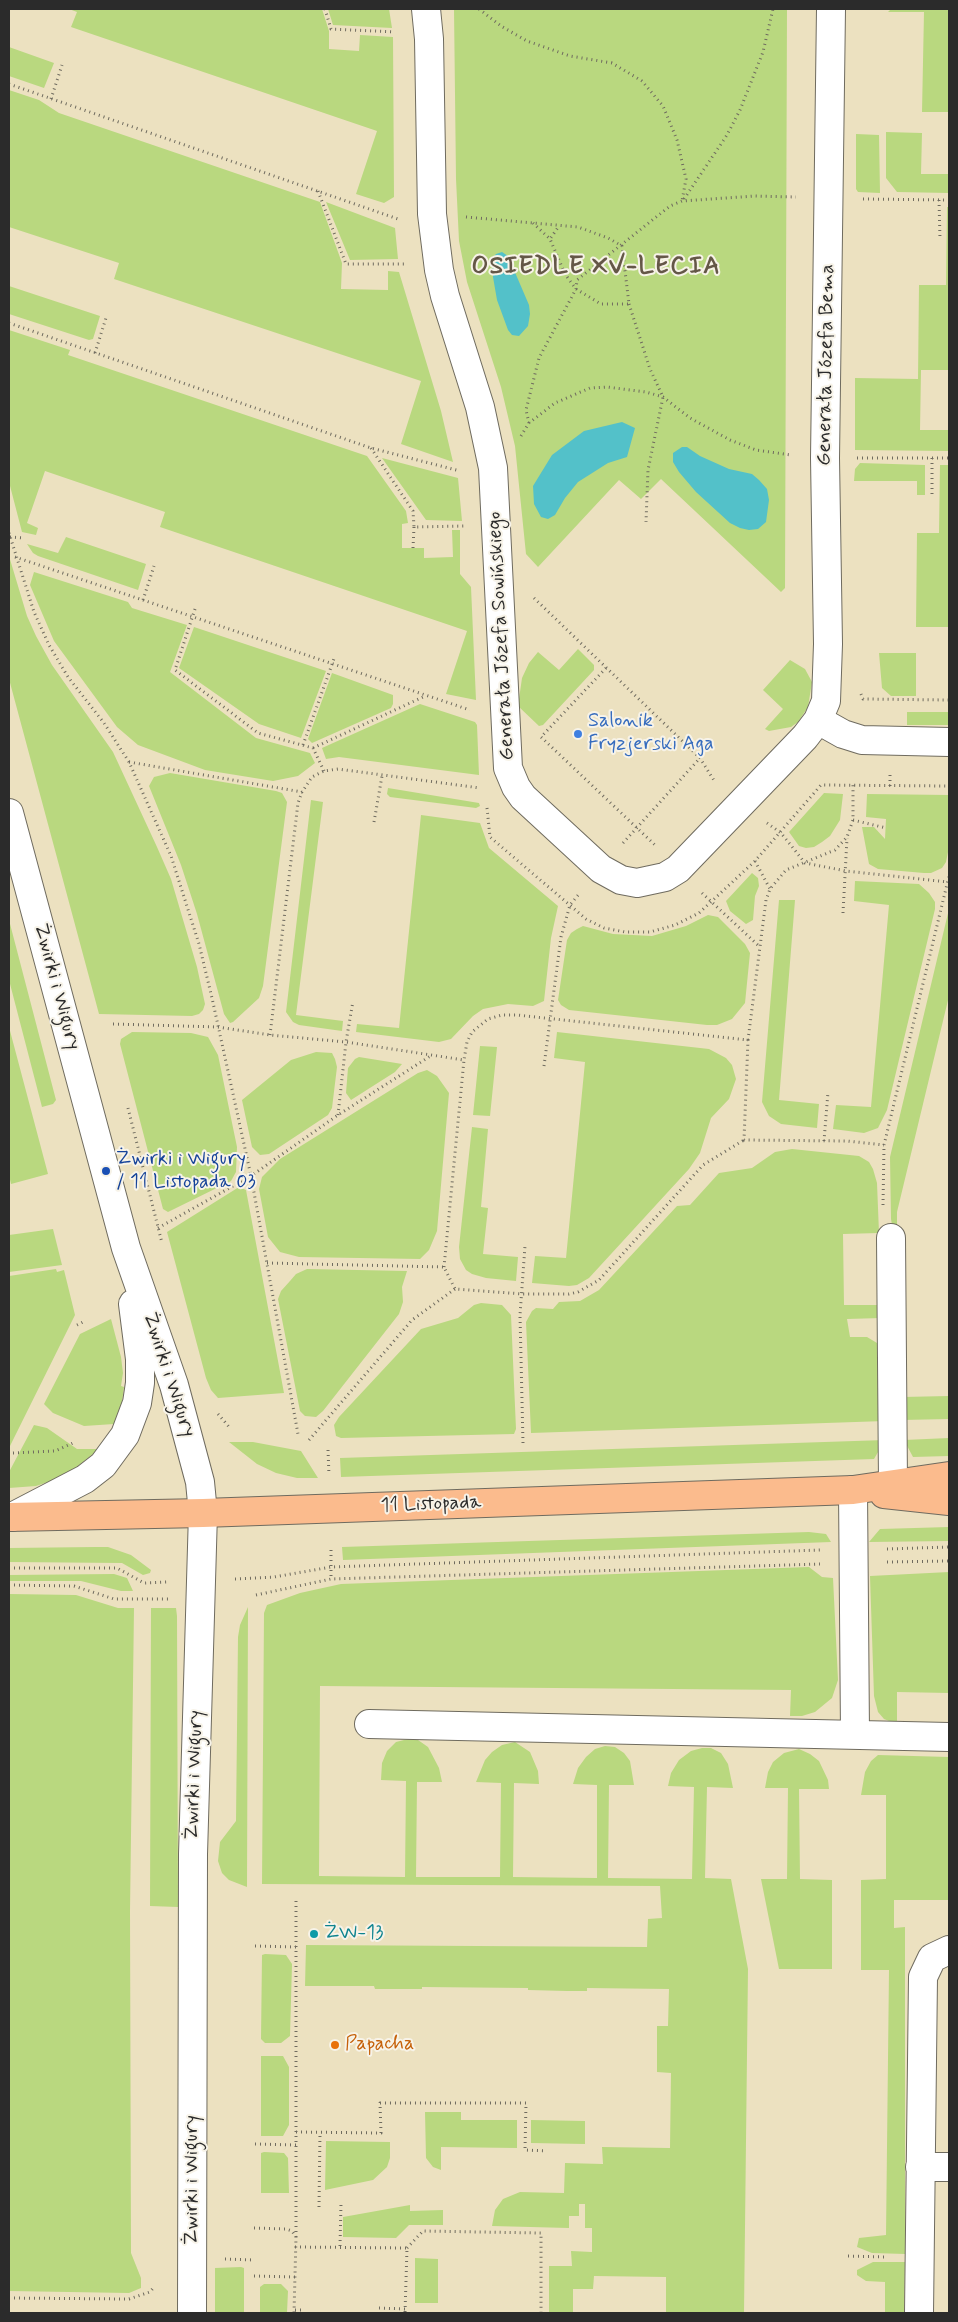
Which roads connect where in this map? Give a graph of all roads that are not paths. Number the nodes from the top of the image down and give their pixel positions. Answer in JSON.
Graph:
{"nodes":[{"id":1,"x":426,"y":9,"type":"edge"},
{"id":2,"x":831,"y":9,"type":"edge"},
{"id":3,"x":818,"y":720,"type":"junction"},
{"id":4,"x":949,"y":742,"type":"edge"},
{"id":5,"x":9,"y":813,"type":"edge"},
{"id":6,"x":891,"y":1238,"type":"road end"},
{"id":7,"x":126,"y":1248,"type":"junction"},
{"id":8,"x":949,"y":1476,"type":"edge"},
{"id":9,"x":892,"y":1483,"type":"junction"},
{"id":10,"x":853,"y":1490,"type":"junction"},
{"id":11,"x":949,"y":1501,"type":"edge"},
{"id":12,"x":203,"y":1513,"type":"junction"},
{"id":13,"x":10,"y":1517,"type":"edge"},
{"id":14,"x":369,"y":1724,"type":"dead end"},
{"id":15,"x":855,"y":1734,"type":"junction"},
{"id":16,"x":949,"y":1737,"type":"edge"},
{"id":17,"x":949,"y":1950,"type":"edge"},
{"id":18,"x":920,"y":2167,"type":"junction"},
{"id":19,"x":949,"y":2167,"type":"edge"},
{"id":20,"x":192,"y":2313,"type":"edge"},
{"id":21,"x":919,"y":2313,"type":"edge"}],
"edges":[{"from":1,"to":3,"type":"street","name":"Generała Józefa Sowińskiego"},
{"from":2,"to":3,"type":"street","name":"Generała Józefa Bema"},
{"from":3,"to":4,"type":"street"},
{"from":5,"to":7,"type":"street","name":"Żwirki i Wigury"},
{"from":6,"to":9,"type":"street"},
{"from":7,"to":12,"type":"street","name":"Żwirki i Wigury"},
{"from":7,"to":13,"type":"street","name":"Żwirki i Wigury"},
{"from":8,"to":9,"type":"main road","name":"11 Listopada"},
{"from":9,"to":10,"type":"main road","name":"11 Listopada"},
{"from":10,"to":11,"type":"main road","name":"11 Listopada"},
{"from":10,"to":12,"type":"main road","name":"11 Listopada"},
{"from":10,"to":15,"type":"street"},
{"from":12,"to":13,"type":"main road","name":"11 Listopada"},
{"from":12,"to":20,"type":"street","name":"Żwirki i Wigury"},
{"from":14,"to":15,"type":"street"},
{"from":15,"to":16,"type":"street"},
{"from":17,"to":18,"type":"street"},
{"from":18,"to":19,"type":"street"},
{"from":18,"to":21,"type":"street"}]}
